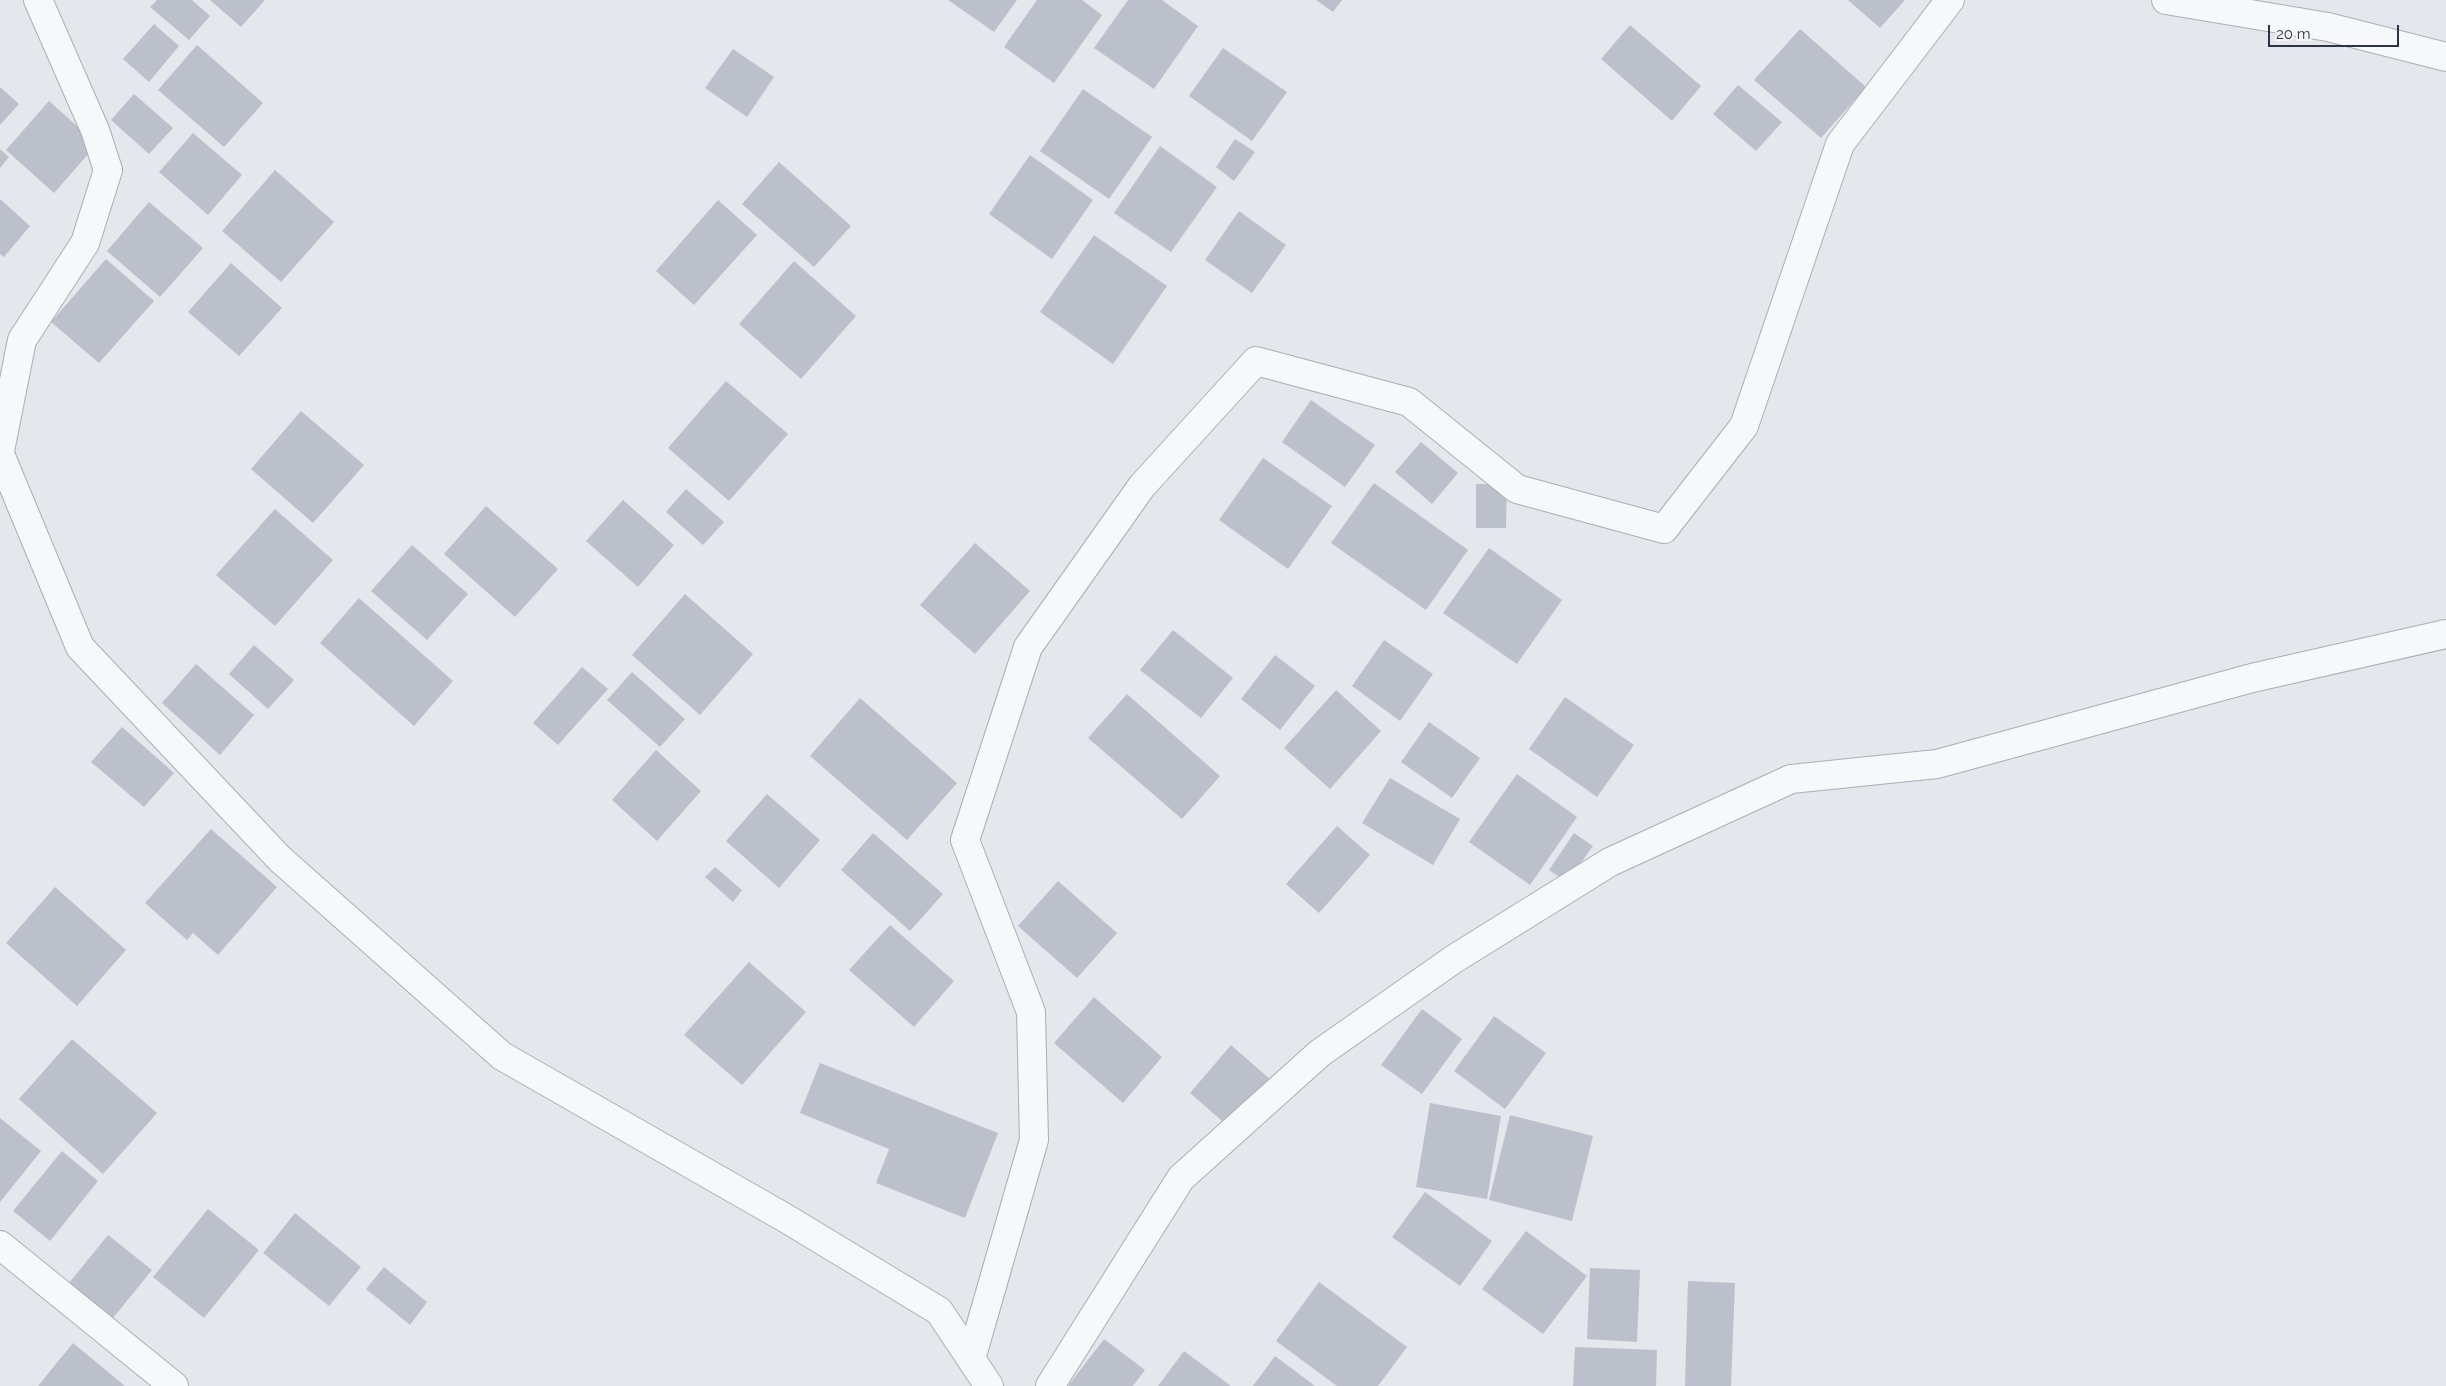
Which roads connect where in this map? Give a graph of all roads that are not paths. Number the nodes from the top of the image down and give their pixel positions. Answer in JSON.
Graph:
{"nodes":[{"id":1,"x":38,"y":0,"type":"edge"},
{"id":2,"x":1950,"y":0,"type":"edge"},
{"id":3,"x":2166,"y":0,"type":"edge"},
{"id":4,"x":2446,"y":57,"type":"edge"},
{"id":5,"x":0,"y":453,"type":"edge"},
{"id":6,"x":2446,"y":634,"type":"edge"},
{"id":7,"x":0,"y":1245,"type":"edge"},
{"id":8,"x":971,"y":1359,"type":"junction"},
{"id":9,"x":174,"y":1386,"type":"edge"},
{"id":10,"x":989,"y":1386,"type":"edge"},
{"id":11,"x":1050,"y":1386,"type":"edge"}],
"edges":[{"from":1,"to":5,"type":"street"},
{"from":2,"to":8,"type":"street"},
{"from":3,"to":4,"type":"street"},
{"from":5,"to":8,"type":"street"},
{"from":6,"to":11,"type":"street"},
{"from":7,"to":9,"type":"street"},
{"from":8,"to":10,"type":"street"}]}
